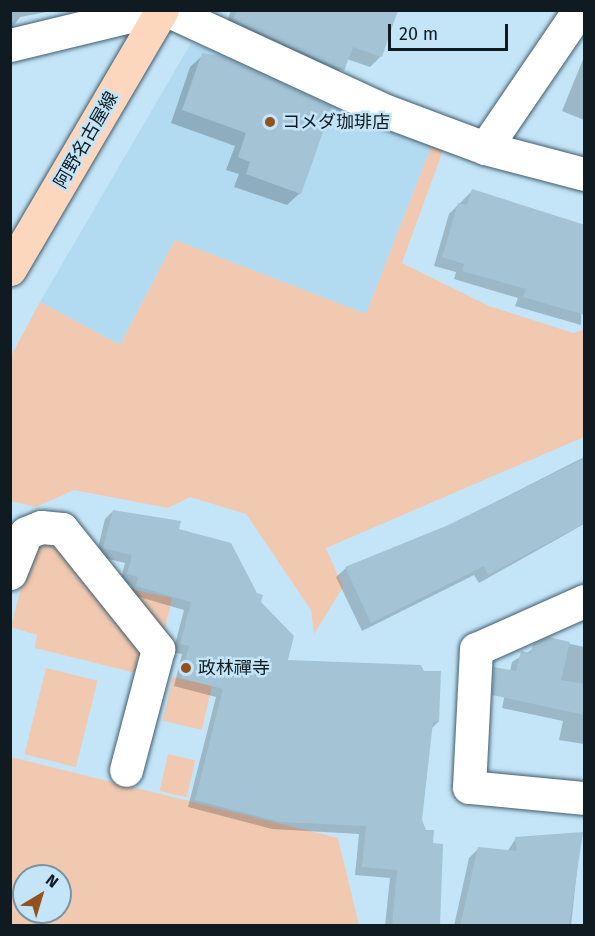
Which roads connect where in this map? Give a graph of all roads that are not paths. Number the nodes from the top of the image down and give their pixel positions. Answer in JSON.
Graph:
{"nodes":[{"id":1,"x":155,"y":10,"type":"edge"},
{"id":2,"x":162,"y":10,"type":"edge"},
{"id":3,"x":167,"y":10,"type":"edge"},
{"id":4,"x":579,"y":10,"type":"edge"},
{"id":5,"x":10,"y":45,"type":"edge"},
{"id":6,"x":485,"y":148,"type":"junction"},
{"id":7,"x":585,"y":174,"type":"edge"},
{"id":8,"x":10,"y":269,"type":"edge"},
{"id":9,"x":10,"y":573,"type":"edge"},
{"id":10,"x":585,"y":601,"type":"edge"},
{"id":11,"x":126,"y":770,"type":"dead end"},
{"id":12,"x":585,"y":798,"type":"edge"}],
"edges":[{"from":1,"to":5,"type":"street"},
{"from":2,"to":8,"type":"main road","name":"阿野名古屋線"},
{"from":3,"to":6,"type":"street"},
{"from":4,"to":6,"type":"street"},
{"from":6,"to":7,"type":"street"},
{"from":9,"to":11,"type":"street"},
{"from":10,"to":12,"type":"street"}]}
